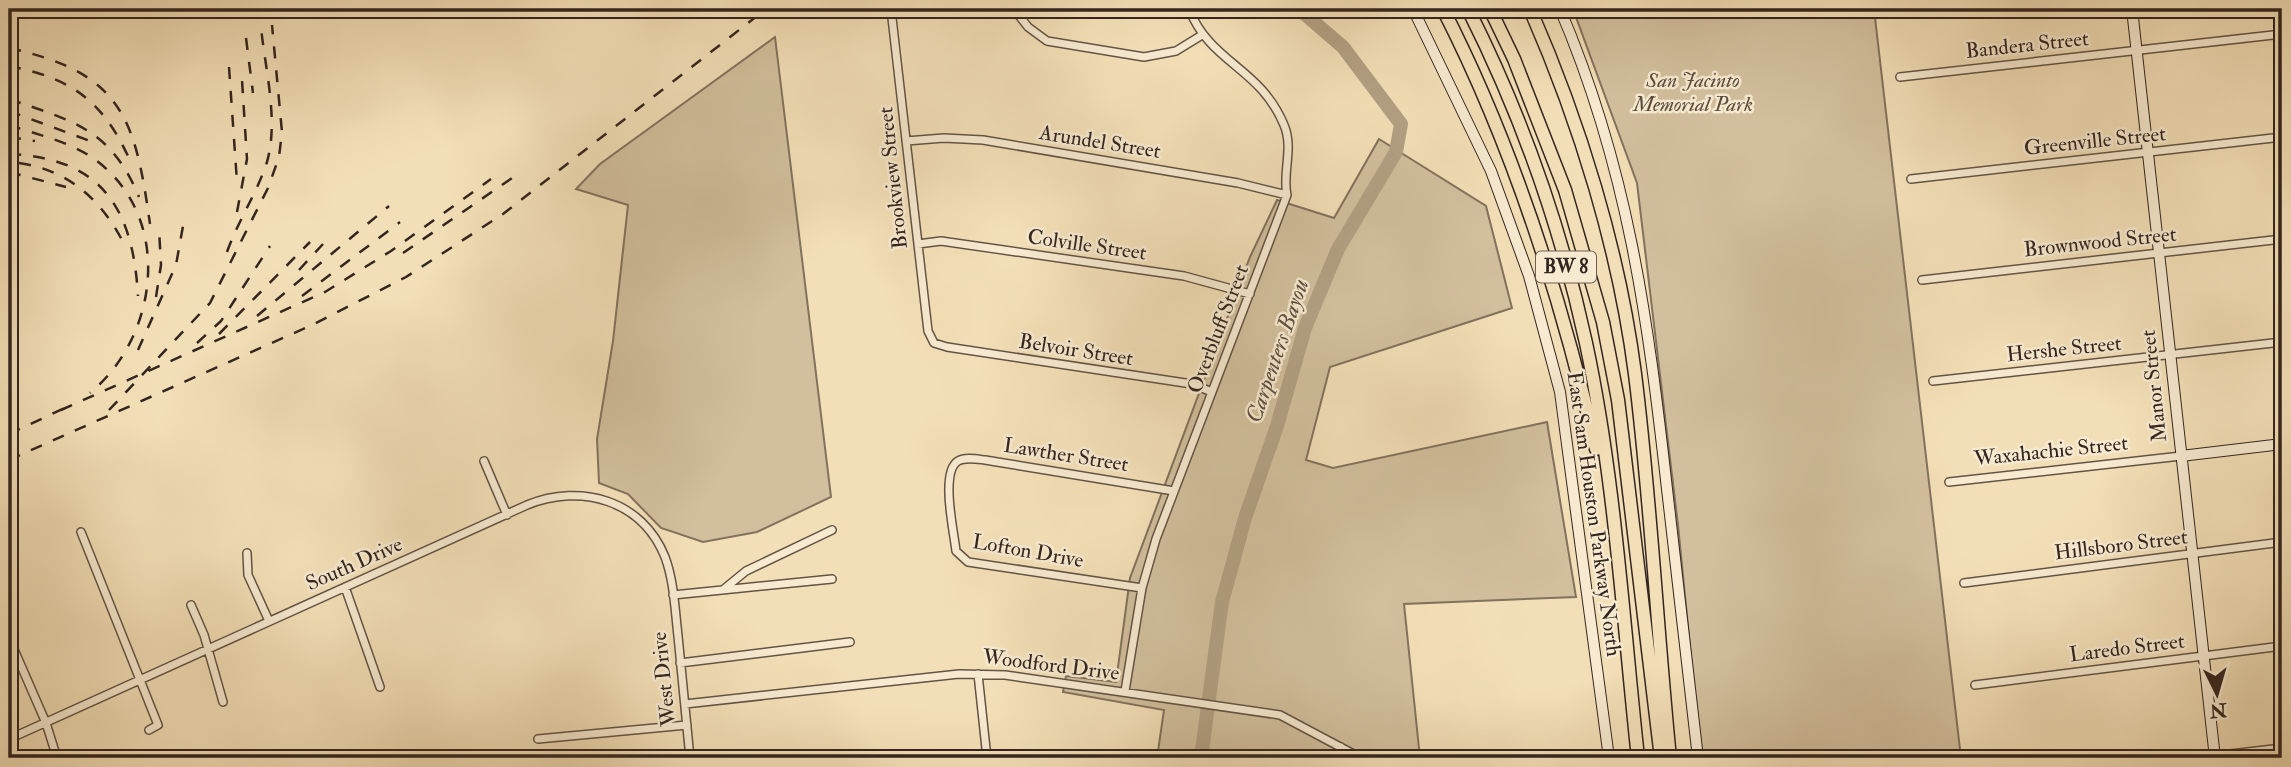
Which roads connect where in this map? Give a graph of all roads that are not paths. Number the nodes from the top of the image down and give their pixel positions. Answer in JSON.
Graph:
{"nodes":[{"id":1,"x":894,"y":9,"type":"edge"},
{"id":2,"x":1014,"y":9,"type":"edge"},
{"id":3,"x":1189,"y":9,"type":"edge"},
{"id":4,"x":1413,"y":9,"type":"edge"},
{"id":5,"x":1443,"y":9,"type":"edge"},
{"id":6,"x":1468,"y":9,"type":"edge"},
{"id":7,"x":1490,"y":9,"type":"edge"},
{"id":8,"x":1530,"y":9,"type":"edge"},
{"id":9,"x":1560,"y":9,"type":"edge"},
{"id":10,"x":2132,"y":9,"type":"edge"},
{"id":11,"x":2282,"y":34,"type":"edge"},
{"id":12,"x":1202,"y":36,"type":"junction"},
{"id":13,"x":2136,"y":50,"type":"junction"},
{"id":14,"x":1900,"y":77,"type":"dead end"},
{"id":15,"x":2282,"y":137,"type":"edge"},
{"id":16,"x":906,"y":141,"type":"junction"},
{"id":17,"x":2148,"y":152,"type":"junction"},
{"id":18,"x":1911,"y":179,"type":"dead end"},
{"id":19,"x":1287,"y":195,"type":"junction"},
{"id":20,"x":2282,"y":239,"type":"edge"},
{"id":21,"x":918,"y":244,"type":"junction"},
{"id":22,"x":2159,"y":253,"type":"junction"},
{"id":23,"x":1922,"y":280,"type":"dead end"},
{"id":24,"x":1250,"y":294,"type":"junction"},
{"id":25,"x":934,"y":342,"type":"joint"},
{"id":26,"x":2282,"y":342,"type":"edge"},
{"id":27,"x":2170,"y":355,"type":"junction"},
{"id":28,"x":1933,"y":381,"type":"dead end"},
{"id":29,"x":1212,"y":392,"type":"junction"},
{"id":30,"x":2282,"y":444,"type":"edge"},
{"id":31,"x":2181,"y":456,"type":"junction"},
{"id":32,"x":484,"y":461,"type":"dead end"},
{"id":33,"x":954,"y":464,"type":"joint"},
{"id":34,"x":1948,"y":482,"type":"dead end"},
{"id":35,"x":1174,"y":491,"type":"junction"},
{"id":36,"x":507,"y":515,"type":"junction"},
{"id":37,"x":832,"y":530,"type":"dead end"},
{"id":38,"x":81,"y":532,"type":"dead end"},
{"id":39,"x":1614,"y":538,"type":"junction"},
{"id":40,"x":2282,"y":542,"type":"edge"},
{"id":41,"x":247,"y":553,"type":"dead end"},
{"id":42,"x":2192,"y":553,"type":"junction"},
{"id":43,"x":832,"y":579,"type":"dead end"},
{"id":44,"x":1964,"y":583,"type":"dead end"},
{"id":45,"x":345,"y":587,"type":"junction"},
{"id":46,"x":1142,"y":588,"type":"junction"},
{"id":47,"x":723,"y":589,"type":"junction"},
{"id":48,"x":673,"y":595,"type":"junction"},
{"id":49,"x":191,"y":605,"type":"dead end"},
{"id":50,"x":269,"y":621,"type":"junction"},
{"id":51,"x":9,"y":638,"type":"edge"},
{"id":52,"x":850,"y":642,"type":"dead end"},
{"id":53,"x":2282,"y":646,"type":"edge"},
{"id":54,"x":207,"y":649,"type":"junction"},
{"id":55,"x":2203,"y":656,"type":"junction"},
{"id":56,"x":680,"y":663,"type":"junction"},
{"id":57,"x":978,"y":674,"type":"junction"},
{"id":58,"x":140,"y":678,"type":"junction"},
{"id":59,"x":1975,"y":685,"type":"dead end"},
{"id":60,"x":380,"y":687,"type":"dead end"},
{"id":61,"x":1125,"y":691,"type":"junction"},
{"id":62,"x":223,"y":702,"type":"dead end"},
{"id":63,"x":685,"y":704,"type":"junction"},
{"id":64,"x":46,"y":723,"type":"junction"},
{"id":65,"x":687,"y":725,"type":"junction"},
{"id":66,"x":149,"y":730,"type":"dead end"},
{"id":67,"x":9,"y":739,"type":"edge"},
{"id":68,"x":538,"y":739,"type":"dead end"},
{"id":69,"x":1341,"y":747,"type":"junction"},
{"id":70,"x":2282,"y":748,"type":"edge"},
{"id":71,"x":2214,"y":757,"type":"edge"},
{"id":72,"x":57,"y":758,"type":"edge"},
{"id":73,"x":690,"y":758,"type":"edge"},
{"id":74,"x":987,"y":758,"type":"edge"},
{"id":75,"x":1333,"y":758,"type":"edge"},
{"id":76,"x":1361,"y":758,"type":"edge"},
{"id":77,"x":1609,"y":758,"type":"edge"},
{"id":78,"x":1638,"y":758,"type":"edge"},
{"id":79,"x":1661,"y":758,"type":"edge"},
{"id":80,"x":1670,"y":758,"type":"edge"},
{"id":81,"x":1698,"y":758,"type":"edge"},
{"id":82,"x":2196,"y":758,"type":"edge"}],
"edges":[{"from":1,"to":16,"type":"street","name":"Brookview Street"},
{"from":2,"to":12,"type":"street"},
{"from":3,"to":12,"type":"street","name":"Overbluff Street"},
{"from":4,"to":77,"type":"main road","name":"East Sam Houston Parkway North","number":"BW 8"},
{"from":5,"to":39,"type":"highway"},
{"from":6,"to":39,"type":"highway","name":"East Sam Houston Parkway North","number":"BW 8"},
{"from":7,"to":79,"type":"highway","name":"East Sam Houston Parkway North","number":"BW 8"},
{"from":8,"to":80,"type":"highway"},
{"from":9,"to":81,"type":"main road"},
{"from":10,"to":13,"type":"main road","name":"Manor Street"},
{"from":11,"to":13,"type":"street","name":"Bandera Street"},
{"from":12,"to":19,"type":"street","name":"Overbluff Street"},
{"from":13,"to":14,"type":"street","name":"Bandera Street"},
{"from":13,"to":17,"type":"main road","name":"Manor Street"},
{"from":15,"to":17,"type":"street","name":"Greenville Street"},
{"from":16,"to":19,"type":"street","name":"Arundel Street"},
{"from":16,"to":21,"type":"street","name":"Brookview Street"},
{"from":17,"to":18,"type":"street","name":"Greenville Street"},
{"from":17,"to":22,"type":"main road","name":"Manor Street"},
{"from":19,"to":24,"type":"street","name":"Overbluff Street"},
{"from":20,"to":22,"type":"street","name":"Brownwood Street"},
{"from":21,"to":24,"type":"street","name":"Colville Street"},
{"from":21,"to":25,"type":"street","name":"Brookview Street"},
{"from":22,"to":23,"type":"street","name":"Brownwood Street"},
{"from":22,"to":27,"type":"main road","name":"Manor Street"},
{"from":24,"to":29,"type":"street","name":"Overbluff Street"},
{"from":25,"to":29,"type":"street","name":"Belvoir Street"},
{"from":26,"to":27,"type":"street","name":"Hershe Street"},
{"from":27,"to":28,"type":"street","name":"Hershe Street"},
{"from":27,"to":31,"type":"main road","name":"Manor Street"},
{"from":29,"to":35,"type":"street","name":"Overbluff Street"},
{"from":30,"to":31,"type":"main road","name":"Waxahachie Street"},
{"from":31,"to":34,"type":"street","name":"Waxahachie Street"},
{"from":31,"to":42,"type":"main road","name":"Manor Street"},
{"from":32,"to":36,"type":"street"},
{"from":33,"to":35,"type":"street","name":"Lawther Street"},
{"from":33,"to":46,"type":"street","name":"Lofton Drive"},
{"from":35,"to":46,"type":"street","name":"Overbluff Street"},
{"from":36,"to":45,"type":"street","name":"South Drive"},
{"from":36,"to":48,"type":"street","name":"South Drive"},
{"from":37,"to":47,"type":"street"},
{"from":38,"to":58,"type":"street"},
{"from":39,"to":78,"type":"highway","name":"East Sam Houston Parkway North","number":"BW 8"},
{"from":40,"to":42,"type":"street","name":"Hillsboro Street"},
{"from":41,"to":50,"type":"street"},
{"from":42,"to":44,"type":"street","name":"Hillsboro Street"},
{"from":42,"to":55,"type":"main road","name":"Manor Street"},
{"from":43,"to":47,"type":"street"},
{"from":45,"to":50,"type":"street","name":"South Drive"},
{"from":45,"to":60,"type":"street"},
{"from":46,"to":61,"type":"street","name":"Overbluff Street"},
{"from":47,"to":48,"type":"street"},
{"from":48,"to":56,"type":"street","name":"West Drive"},
{"from":49,"to":54,"type":"street"},
{"from":50,"to":54,"type":"street","name":"South Drive"},
{"from":51,"to":64,"type":"street"},
{"from":52,"to":56,"type":"street"},
{"from":53,"to":55,"type":"street","name":"Laredo Street"},
{"from":54,"to":58,"type":"street","name":"South Drive"},
{"from":54,"to":62,"type":"street"},
{"from":55,"to":59,"type":"street","name":"Laredo Street"},
{"from":55,"to":71,"type":"main road","name":"Manor Street"},
{"from":56,"to":63,"type":"street","name":"West Drive"},
{"from":57,"to":61,"type":"street","name":"Woodford Drive"},
{"from":57,"to":63,"type":"street","name":"Woodford Drive"},
{"from":57,"to":74,"type":"street"},
{"from":58,"to":64,"type":"street","name":"South Drive"},
{"from":58,"to":66,"type":"street"},
{"from":61,"to":69,"type":"street","name":"Woodford Drive"},
{"from":63,"to":65,"type":"street","name":"West Drive"},
{"from":64,"to":67,"type":"street","name":"South Drive"},
{"from":64,"to":72,"type":"street"},
{"from":65,"to":68,"type":"street"},
{"from":65,"to":73,"type":"street","name":"West Drive"},
{"from":69,"to":75,"type":"street"},
{"from":69,"to":76,"type":"street","name":"Woodford Drive"},
{"from":70,"to":71,"type":"street"},
{"from":71,"to":82,"type":"street"}]}
